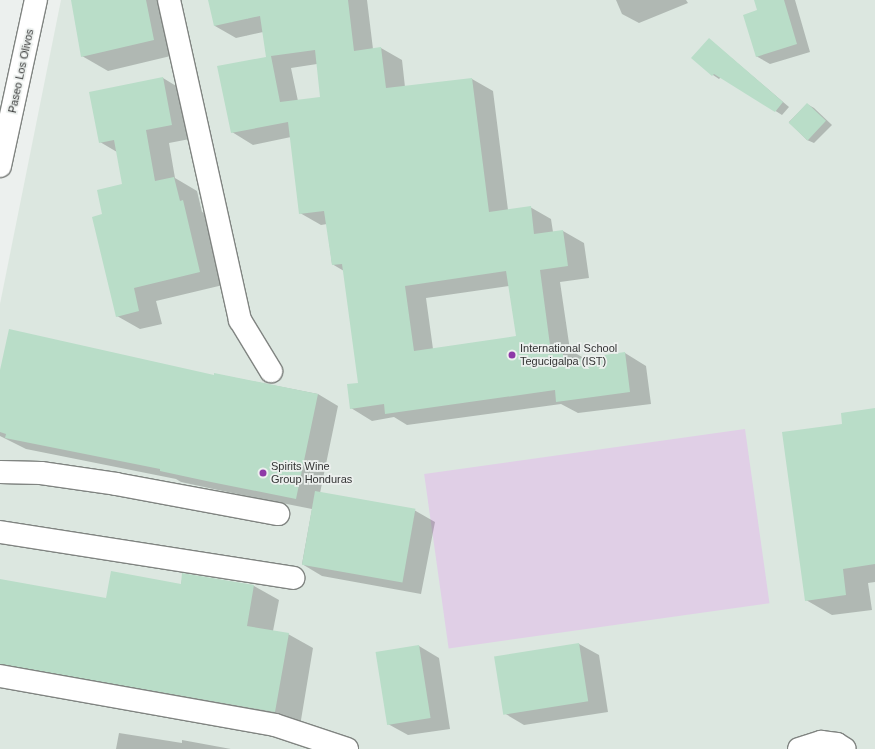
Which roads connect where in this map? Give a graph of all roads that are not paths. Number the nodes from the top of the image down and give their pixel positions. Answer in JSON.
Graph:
{"nodes":[{"id":1,"x":36,"y":0,"type":"edge"},
{"id":2,"x":169,"y":0,"type":"edge"},
{"id":3,"x":0,"y":166,"type":"edge"},
{"id":4,"x":271,"y":371,"type":"dead end"},
{"id":5,"x":0,"y":472,"type":"edge"},
{"id":6,"x":278,"y":514,"type":"dead end"},
{"id":7,"x":0,"y":532,"type":"edge"},
{"id":8,"x":294,"y":578,"type":"dead end"},
{"id":9,"x":0,"y":676,"type":"edge"},
{"id":10,"x":347,"y":749,"type":"edge"},
{"id":11,"x":799,"y":749,"type":"edge"},
{"id":12,"x":845,"y":749,"type":"edge"}],
"edges":[{"from":1,"to":3,"type":"street","name":"Paseo Los Olivos"},
{"from":2,"to":4,"type":"street"},
{"from":5,"to":6,"type":"street"},
{"from":7,"to":8,"type":"street"},
{"from":9,"to":10,"type":"street"},
{"from":11,"to":12,"type":"street"}]}
